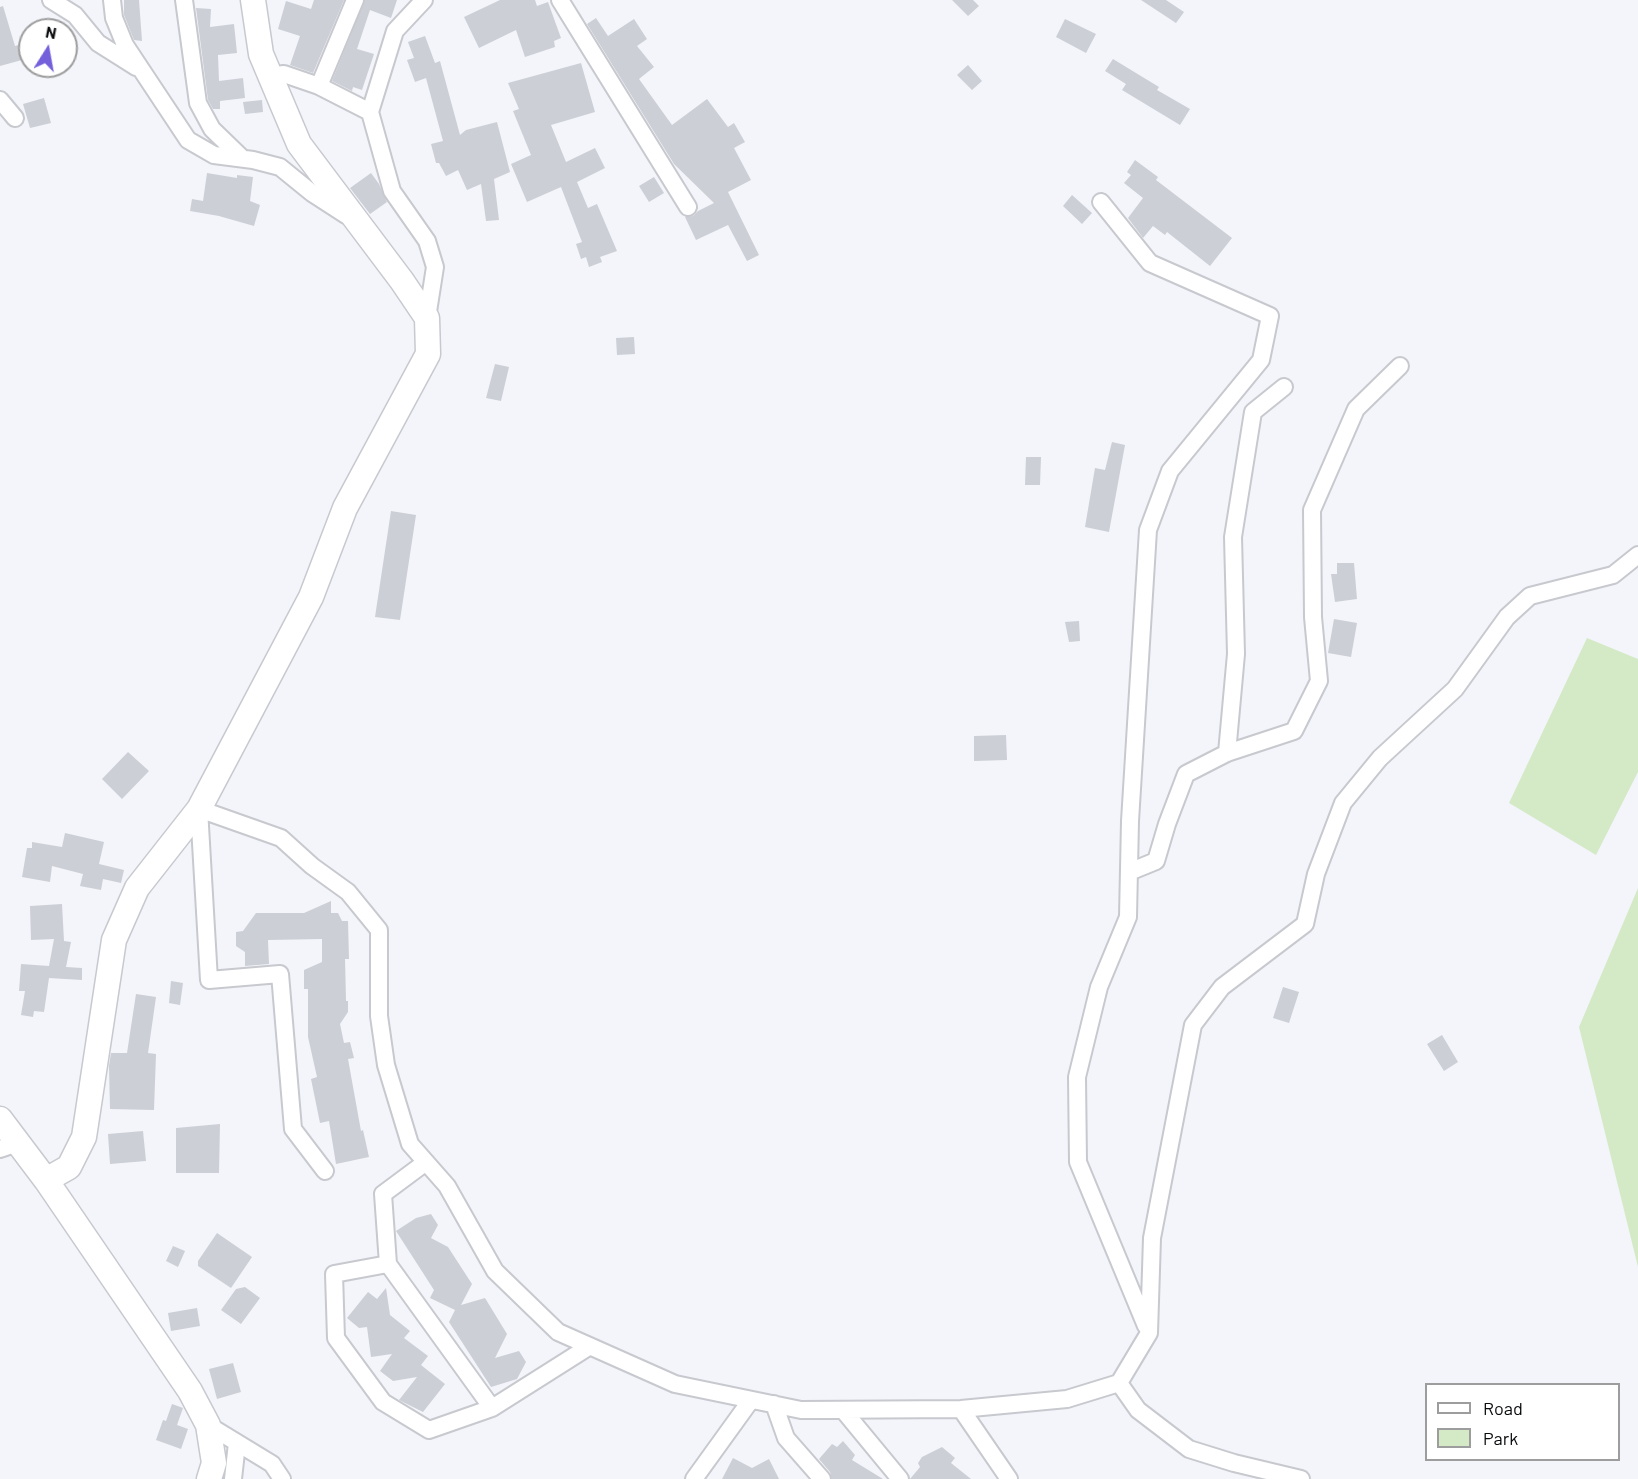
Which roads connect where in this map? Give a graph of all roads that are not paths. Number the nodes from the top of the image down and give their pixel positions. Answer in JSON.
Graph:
{"nodes":[{"id":1,"x":41,"y":0,"type":"edge"},
{"id":2,"x":51,"y":0,"type":"edge"},
{"id":3,"x":112,"y":0,"type":"edge"},
{"id":4,"x":184,"y":0,"type":"edge"},
{"id":5,"x":252,"y":0,"type":"edge"},
{"id":6,"x":356,"y":0,"type":"edge"},
{"id":7,"x":424,"y":0,"type":"edge"},
{"id":8,"x":560,"y":0,"type":"edge"},
{"id":9,"x":89,"y":32,"type":"junction"},
{"id":10,"x":142,"y":70,"type":"junction"},
{"id":11,"x":269,"y":76,"type":"junction"},
{"id":12,"x":319,"y":86,"type":"junction"},
{"id":13,"x":0,"y":100,"type":"edge"},
{"id":14,"x":370,"y":112,"type":"junction"},
{"id":15,"x":15,"y":118,"type":"dead end"},
{"id":16,"x":242,"y":158,"type":"junction"},
{"id":17,"x":1101,"y":202,"type":"dead end"},
{"id":18,"x":688,"y":207,"type":"dead end"},
{"id":19,"x":359,"y":224,"type":"junction"},
{"id":20,"x":427,"y":318,"type":"junction"},
{"id":21,"x":1400,"y":366,"type":"dead end"},
{"id":22,"x":1284,"y":387,"type":"dead end"},
{"id":23,"x":1638,"y":555,"type":"edge"},
{"id":24,"x":1227,"y":753,"type":"junction"},
{"id":25,"x":199,"y":809,"type":"junction"},
{"id":26,"x":1129,"y":872,"type":"junction"},
{"id":27,"x":5,"y":1133,"type":"edge"},
{"id":28,"x":426,"y":1162,"type":"junction"},
{"id":29,"x":325,"y":1171,"type":"dead end"},
{"id":30,"x":46,"y":1180,"type":"junction"},
{"id":31,"x":388,"y":1264,"type":"junction"},
{"id":32,"x":1149,"y":1333,"type":"junction"},
{"id":33,"x":590,"y":1346,"type":"junction"},
{"id":34,"x":1119,"y":1383,"type":"junction"},
{"id":35,"x":751,"y":1400,"type":"junction"},
{"id":36,"x":774,"y":1404,"type":"junction"},
{"id":37,"x":492,"y":1408,"type":"junction"},
{"id":38,"x":961,"y":1409,"type":"junction"},
{"id":39,"x":843,"y":1410,"type":"junction"},
{"id":40,"x":208,"y":1425,"type":"junction"},
{"id":41,"x":237,"y":1443,"type":"junction"},
{"id":42,"x":209,"y":1479,"type":"edge"},
{"id":43,"x":232,"y":1479,"type":"edge"},
{"id":44,"x":282,"y":1479,"type":"edge"},
{"id":45,"x":694,"y":1479,"type":"edge"},
{"id":46,"x":822,"y":1479,"type":"edge"},
{"id":47,"x":900,"y":1479,"type":"edge"},
{"id":48,"x":1009,"y":1479,"type":"edge"},
{"id":49,"x":1300,"y":1479,"type":"edge"}],
"edges":[{"from":1,"to":9,"type":"street"},
{"from":2,"to":9,"type":"street"},
{"from":3,"to":10,"type":"street"},
{"from":4,"to":16,"type":"street"},
{"from":5,"to":11,"type":"main road"},
{"from":6,"to":12,"type":"street"},
{"from":7,"to":14,"type":"street"},
{"from":8,"to":18,"type":"street"},
{"from":9,"to":10,"type":"street"},
{"from":10,"to":16,"type":"street"},
{"from":11,"to":12,"type":"street"},
{"from":11,"to":19,"type":"main road"},
{"from":12,"to":14,"type":"street"},
{"from":13,"to":15,"type":"street"},
{"from":14,"to":20,"type":"street"},
{"from":16,"to":19,"type":"street"},
{"from":17,"to":26,"type":"street"},
{"from":19,"to":20,"type":"main road"},
{"from":20,"to":25,"type":"main road"},
{"from":21,"to":24,"type":"street"},
{"from":22,"to":24,"type":"street"},
{"from":23,"to":32,"type":"street"},
{"from":24,"to":26,"type":"street"},
{"from":25,"to":28,"type":"street"},
{"from":25,"to":29,"type":"street"},
{"from":25,"to":30,"type":"main road"},
{"from":26,"to":32,"type":"street"},
{"from":27,"to":30,"type":"main road"},
{"from":28,"to":31,"type":"street"},
{"from":28,"to":33,"type":"street"},
{"from":30,"to":40,"type":"main road"},
{"from":31,"to":37,"type":"street"},
{"from":31,"to":37,"type":"street"},
{"from":32,"to":34,"type":"street"},
{"from":33,"to":35,"type":"street"},
{"from":33,"to":37,"type":"street"},
{"from":34,"to":38,"type":"street"},
{"from":34,"to":49,"type":"street"},
{"from":35,"to":36,"type":"street"},
{"from":35,"to":45,"type":"street"},
{"from":36,"to":39,"type":"street"},
{"from":36,"to":46,"type":"street"},
{"from":38,"to":39,"type":"street"},
{"from":38,"to":48,"type":"street"},
{"from":39,"to":47,"type":"street"},
{"from":40,"to":41,"type":"street"},
{"from":40,"to":42,"type":"main road"},
{"from":41,"to":43,"type":"street"},
{"from":41,"to":44,"type":"street"}]}
